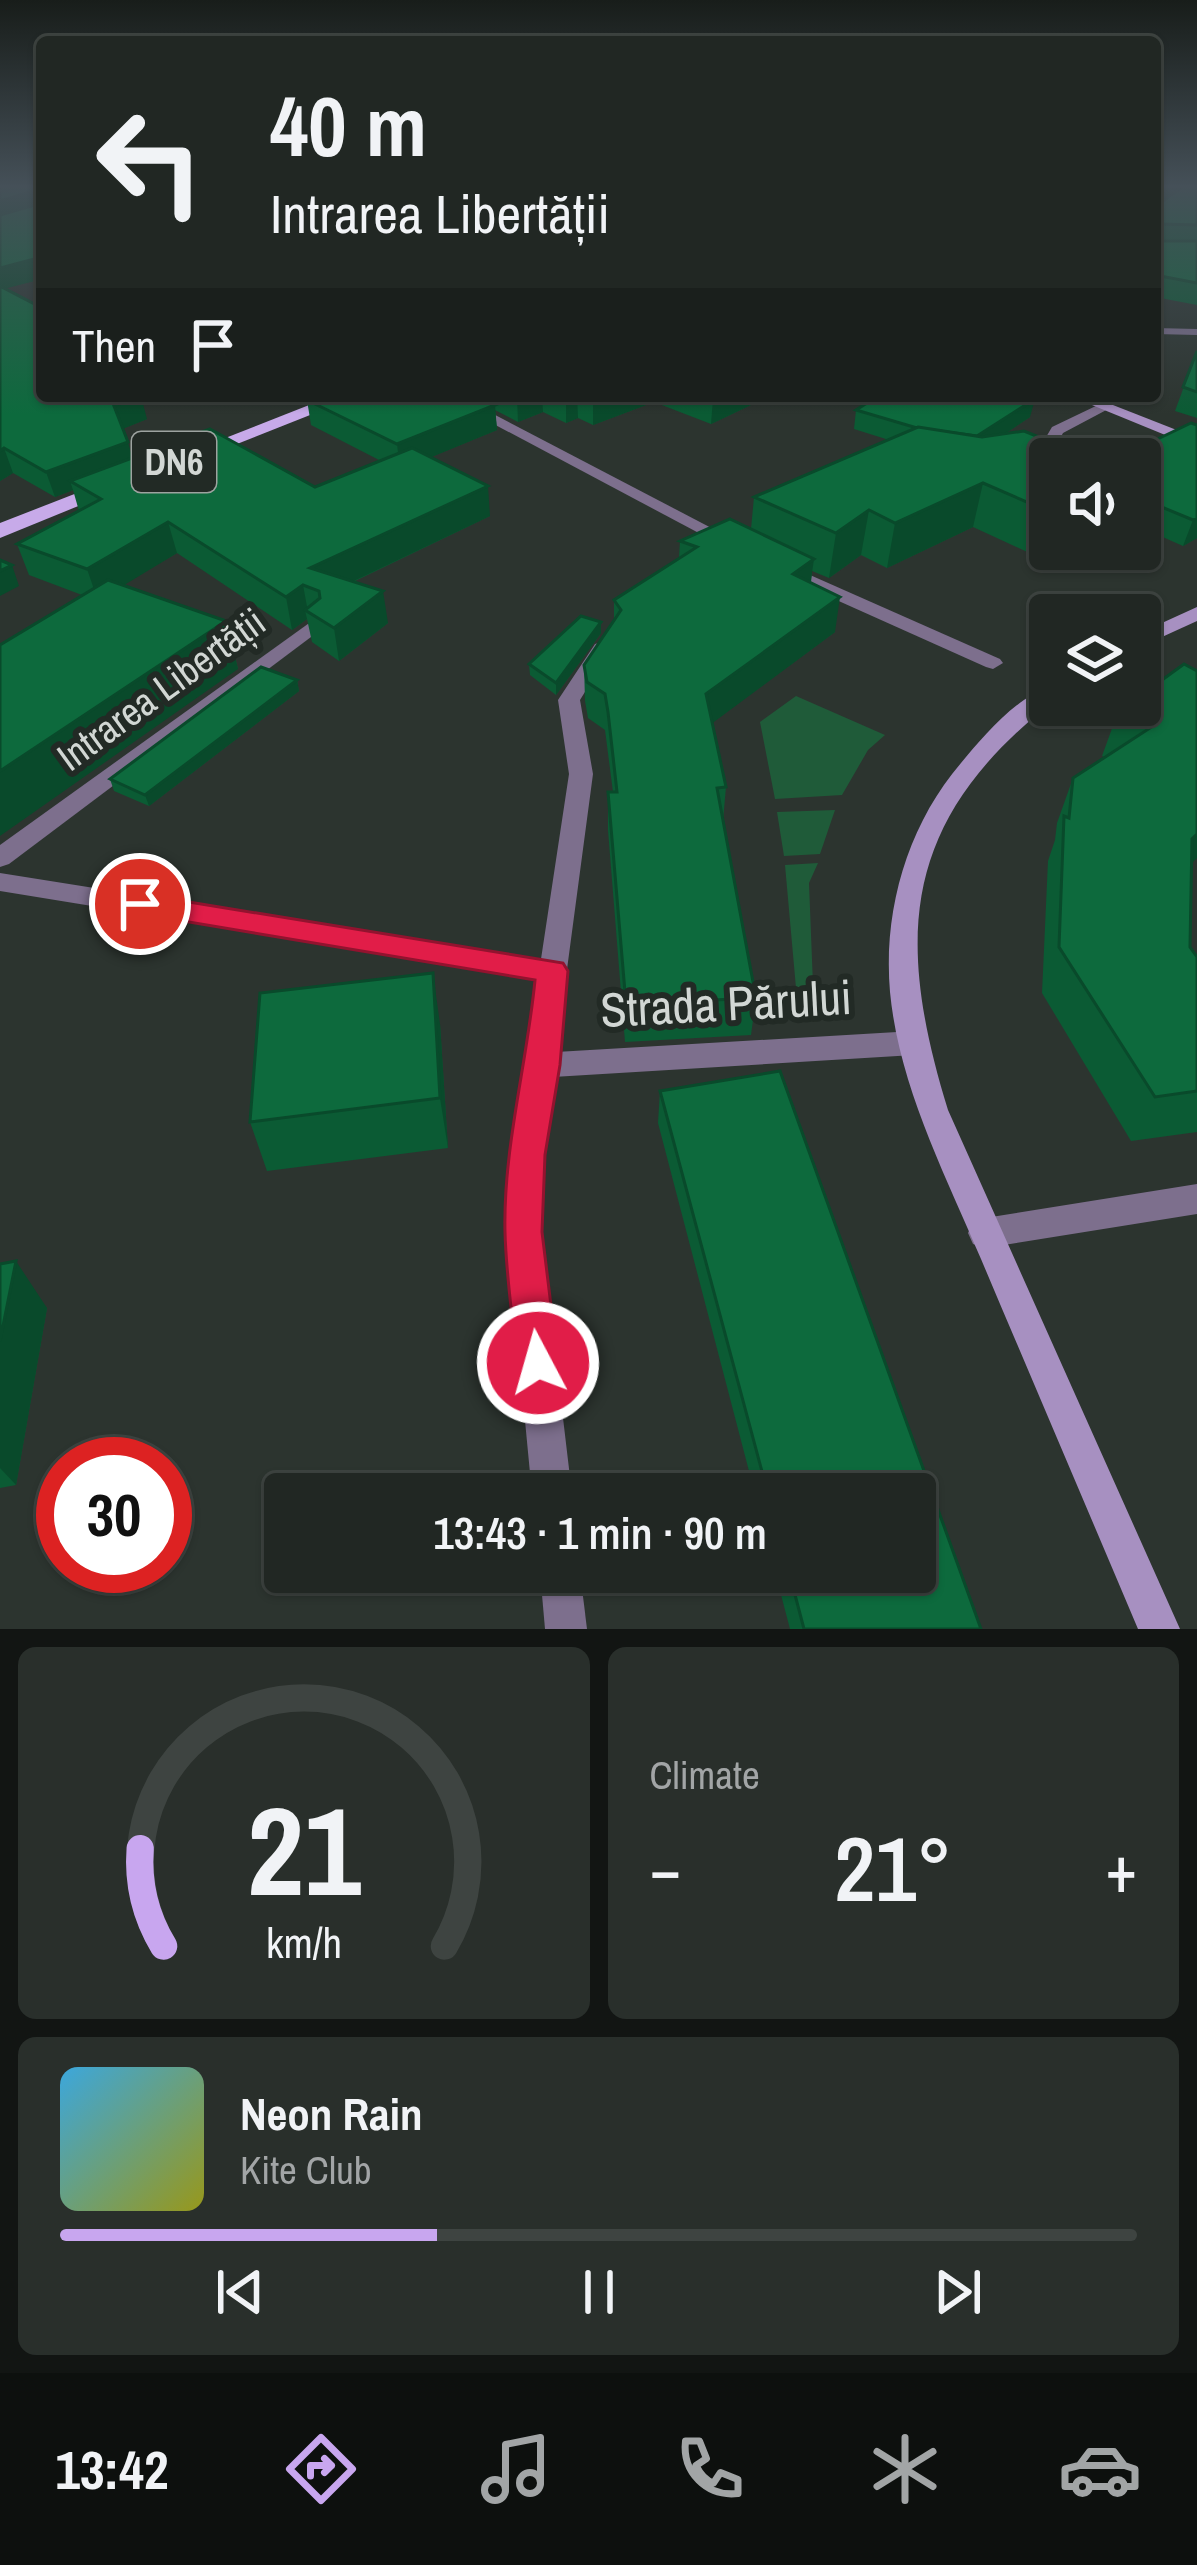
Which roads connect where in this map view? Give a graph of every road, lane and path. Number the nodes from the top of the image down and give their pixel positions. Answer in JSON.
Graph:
{"nodes":[{"id":1,"x":1161,"y":331,"type":"edge"},
{"id":2,"x":1197,"y":332,"type":"edge"},
{"id":3,"x":333,"y":402,"type":"edge"},
{"id":4,"x":460,"y":402,"type":"edge"},
{"id":5,"x":1092,"y":402,"type":"edge"},
{"id":6,"x":1105,"y":407,"type":"junction"},
{"id":7,"x":1197,"y":443,"type":"edge"},
{"id":8,"x":176,"y":461,"type":"edge"},
{"id":9,"x":1000,"y":468,"type":"edge"},
{"id":10,"x":133,"y":477,"type":"edge"},
{"id":11,"x":0,"y":531,"type":"edge"},
{"id":12,"x":748,"y":551,"type":"edge"},
{"id":13,"x":800,"y":577,"type":"edge"},
{"id":14,"x":1197,"y":614,"type":"edge"},
{"id":15,"x":312,"y":627,"type":"edge"},
{"id":16,"x":1161,"y":631,"type":"edge"},
{"id":17,"x":607,"y":642,"type":"edge"},
{"id":18,"x":993,"y":663,"type":"dead end"},
{"id":19,"x":1029,"y":708,"type":"edge"},
{"id":20,"x":0,"y":858,"type":"edge"},
{"id":21,"x":0,"y":882,"type":"edge"},
{"id":22,"x":552,"y":971,"type":"junction"},
{"id":23,"x":914,"y":1043,"type":"junction"},
{"id":24,"x":543,"y":1065,"type":"junction"},
{"id":25,"x":1197,"y":1199,"type":"edge"},
{"id":26,"x":985,"y":1233,"type":"junction"},
{"id":27,"x":550,"y":1473,"type":"edge"},
{"id":28,"x":562,"y":1593,"type":"edge"},
{"id":29,"x":566,"y":1629,"type":"edge"},
{"id":30,"x":1159,"y":1629,"type":"edge"}],
"edges":[{"from":1,"to":2,"type":"lane"},
{"from":3,"to":8,"type":"main road","number":"DN6"},
{"from":4,"to":12,"type":"street"},
{"from":5,"to":6,"type":"main road"},
{"from":6,"to":7,"type":"main road"},
{"from":6,"to":9,"type":"street"},
{"from":10,"to":11,"type":"main road","number":"DN6"},
{"from":13,"to":18,"type":"street"},
{"from":14,"to":16,"type":"main road"},
{"from":15,"to":20,"type":"street","name":"Intrarea Libertății"},
{"from":17,"to":22,"type":"street","name":"Strada Părului"},
{"from":19,"to":23,"type":"main road"},
{"from":21,"to":22,"type":"street"},
{"from":22,"to":24,"type":"street","name":"Strada Părului"},
{"from":23,"to":24,"type":"street","name":"Strada Părului"},
{"from":23,"to":26,"type":"main road"},
{"from":24,"to":27,"type":"street","name":"Strada Părului"},
{"from":25,"to":26,"type":"street"},
{"from":26,"to":30,"type":"main road"},
{"from":28,"to":29,"type":"street"}]}
